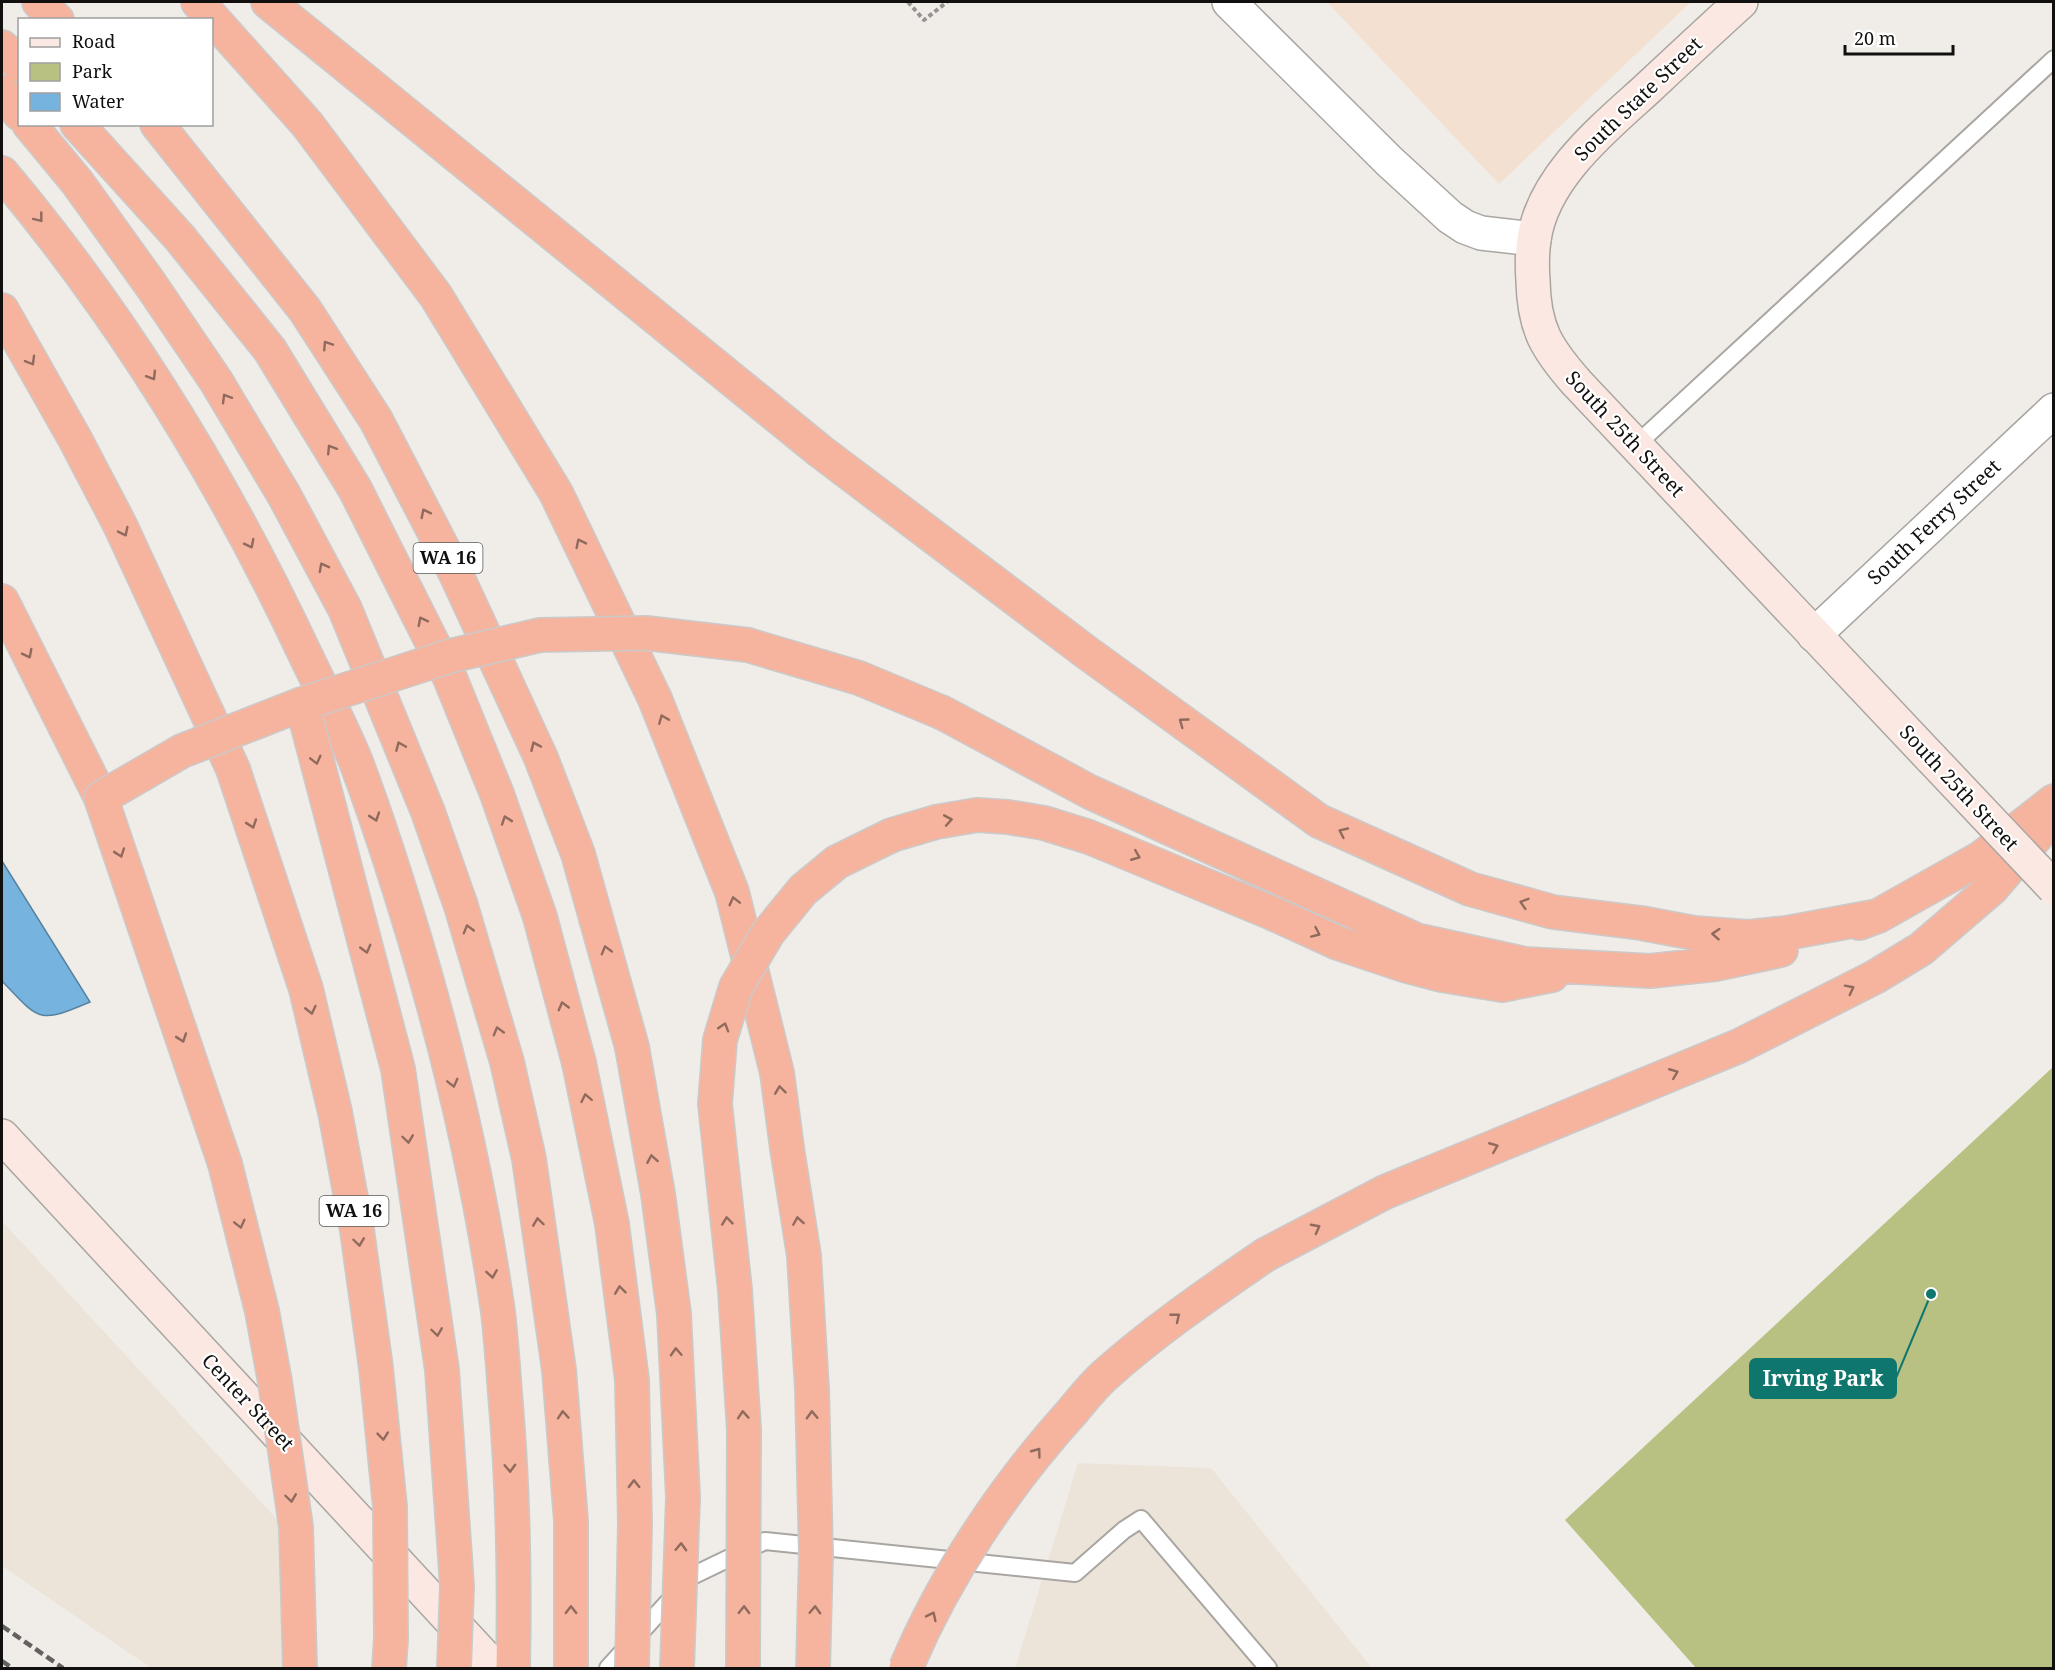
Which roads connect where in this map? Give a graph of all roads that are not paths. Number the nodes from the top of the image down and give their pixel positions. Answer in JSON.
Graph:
{"nodes":[{"id":1,"x":39,"y":2,"type":"edge"},
{"id":2,"x":198,"y":2,"type":"edge"},
{"id":3,"x":268,"y":2,"type":"edge"},
{"id":4,"x":1229,"y":2,"type":"edge"},
{"id":5,"x":1741,"y":2,"type":"edge"},
{"id":6,"x":55,"y":18,"type":"edge"},
{"id":7,"x":212,"y":18,"type":"edge"},
{"id":8,"x":213,"y":19,"type":"edge"},
{"id":9,"x":2,"y":47,"type":"edge"},
{"id":10,"x":2054,"y":58,"type":"edge"},
{"id":11,"x":18,"y":63,"type":"edge"},
{"id":12,"x":2,"y":92,"type":"edge"},
{"id":13,"x":18,"y":112,"type":"edge"},
{"id":14,"x":31,"y":126,"type":"edge"},
{"id":15,"x":79,"y":126,"type":"edge"},
{"id":16,"x":159,"y":126,"type":"edge"},
{"id":17,"x":2,"y":172,"type":"edge"},
{"id":18,"x":1534,"y":238,"type":"junction"},
{"id":19,"x":2,"y":310,"type":"edge"},
{"id":20,"x":2054,"y":410,"type":"edge"},
{"id":21,"x":1636,"y":445,"type":"junction"},
{"id":22,"x":2,"y":601,"type":"edge"},
{"id":23,"x":1814,"y":634,"type":"junction"},
{"id":24,"x":302,"y":704,"type":"junction"},
{"id":25,"x":101,"y":798,"type":"junction"},
{"id":26,"x":2054,"y":801,"type":"edge"},
{"id":27,"x":2054,"y":817,"type":"edge"},
{"id":28,"x":2054,"y":888,"type":"edge"},
{"id":29,"x":1878,"y":916,"type":"junction"},
{"id":30,"x":1586,"y":969,"type":"junction"},
{"id":31,"x":2,"y":1136,"type":"edge"},
{"id":32,"x":300,"y":1668,"type":"edge"},
{"id":33,"x":389,"y":1668,"type":"edge"},
{"id":34,"x":454,"y":1668,"type":"edge"},
{"id":35,"x":495,"y":1668,"type":"edge"},
{"id":36,"x":513,"y":1668,"type":"edge"},
{"id":37,"x":571,"y":1668,"type":"edge"},
{"id":38,"x":608,"y":1668,"type":"edge"},
{"id":39,"x":632,"y":1668,"type":"edge"},
{"id":40,"x":677,"y":1668,"type":"edge"},
{"id":41,"x":743,"y":1668,"type":"edge"},
{"id":42,"x":813,"y":1668,"type":"edge"},
{"id":43,"x":906,"y":1668,"type":"edge"},
{"id":44,"x":1268,"y":1668,"type":"edge"}],
"edges":[{"from":1,"to":6,"type":"highway"},
{"from":7,"to":2,"type":"highway","one_way":true,"bridge":true},
{"from":29,"to":3,"type":"highway","one_way":true},
{"from":4,"to":18,"type":"street"},
{"from":5,"to":18,"type":"street","name":"South State Street"},
{"from":42,"to":8,"type":"highway","one_way":true,"bridge":true},
{"from":9,"to":11,"type":"highway"},
{"from":10,"to":21,"type":"lane"},
{"from":12,"to":13,"type":"highway"},
{"from":37,"to":14,"type":"highway","one_way":true},
{"from":39,"to":15,"type":"highway","one_way":true,"bridge":true},
{"from":40,"to":16,"type":"highway","number":"WA 16","one_way":true,"bridge":true},
{"from":17,"to":36,"type":"highway","one_way":true},
{"from":18,"to":21,"type":"street","name":"South 25th Street"},
{"from":19,"to":33,"type":"highway","number":"WA 16","one_way":true,"bridge":true},
{"from":20,"to":23,"type":"street","name":"South Ferry Street"},
{"from":21,"to":23,"type":"street","name":"South 25th Street"},
{"from":22,"to":25,"type":"highway","one_way":true},
{"from":23,"to":28,"type":"street","name":"South 25th Street","bridge":true},
{"from":24,"to":25,"type":"highway","bridge":true},
{"from":24,"to":30,"type":"highway","bridge":true},
{"from":24,"to":34,"type":"highway","one_way":true,"bridge":true},
{"from":25,"to":32,"type":"highway","one_way":true,"bridge":true},
{"from":26,"to":29,"type":"highway"},
{"from":43,"to":27,"type":"highway","one_way":true,"bridge":true},
{"from":29,"to":30,"type":"highway"},
{"from":41,"to":30,"type":"highway","one_way":true,"bridge":true},
{"from":31,"to":35,"type":"street","name":"Center Street"},
{"from":38,"to":44,"type":"lane"}]}
